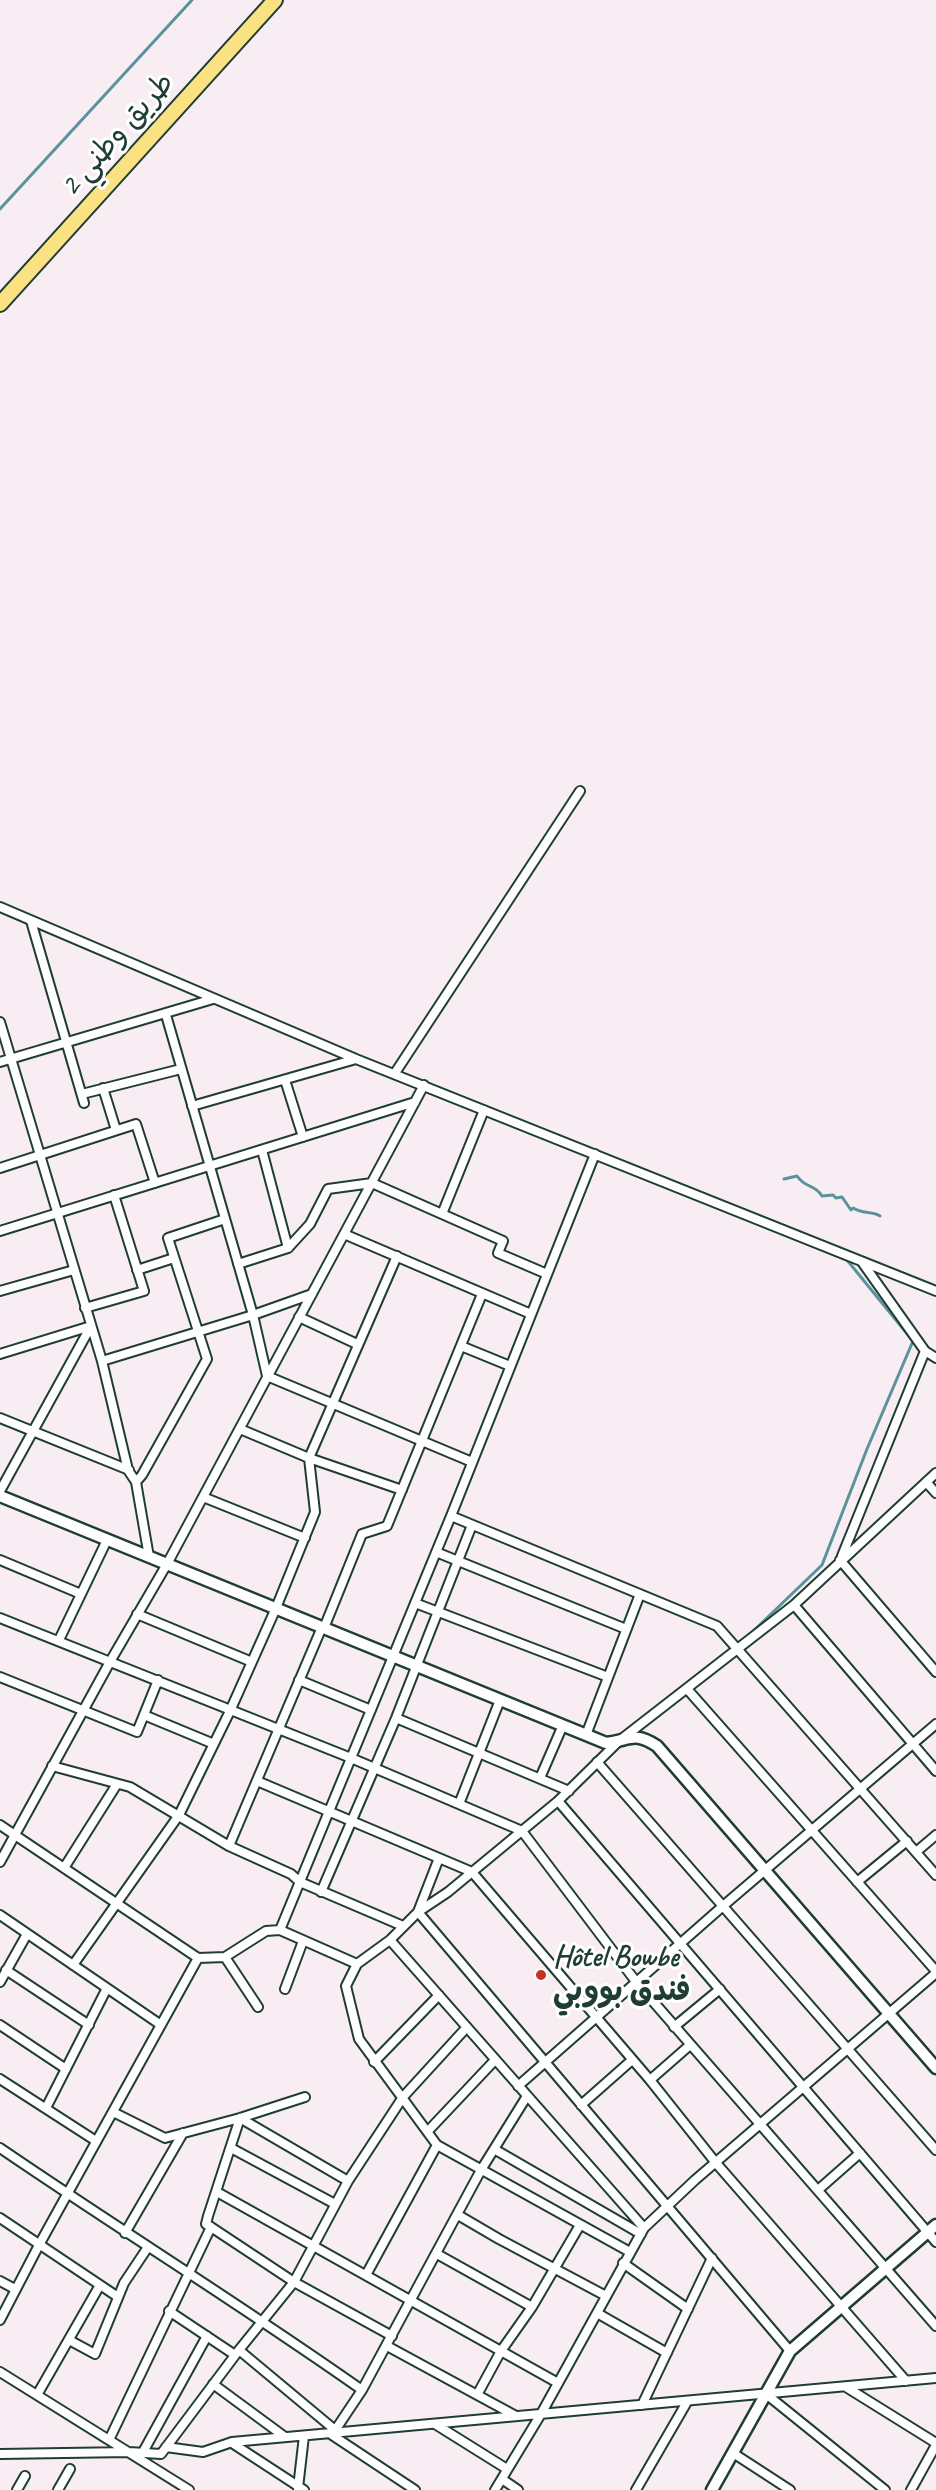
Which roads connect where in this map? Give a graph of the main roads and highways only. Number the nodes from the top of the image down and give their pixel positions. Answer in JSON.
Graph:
{"nodes":[{"id":1,"x":275,"y":0,"type":"edge"},
{"id":2,"x":0,"y":304,"type":"edge"}],
"edges":[{"from":1,"to":2,"type":"highway","name":"طريق وطني 2"}]}
